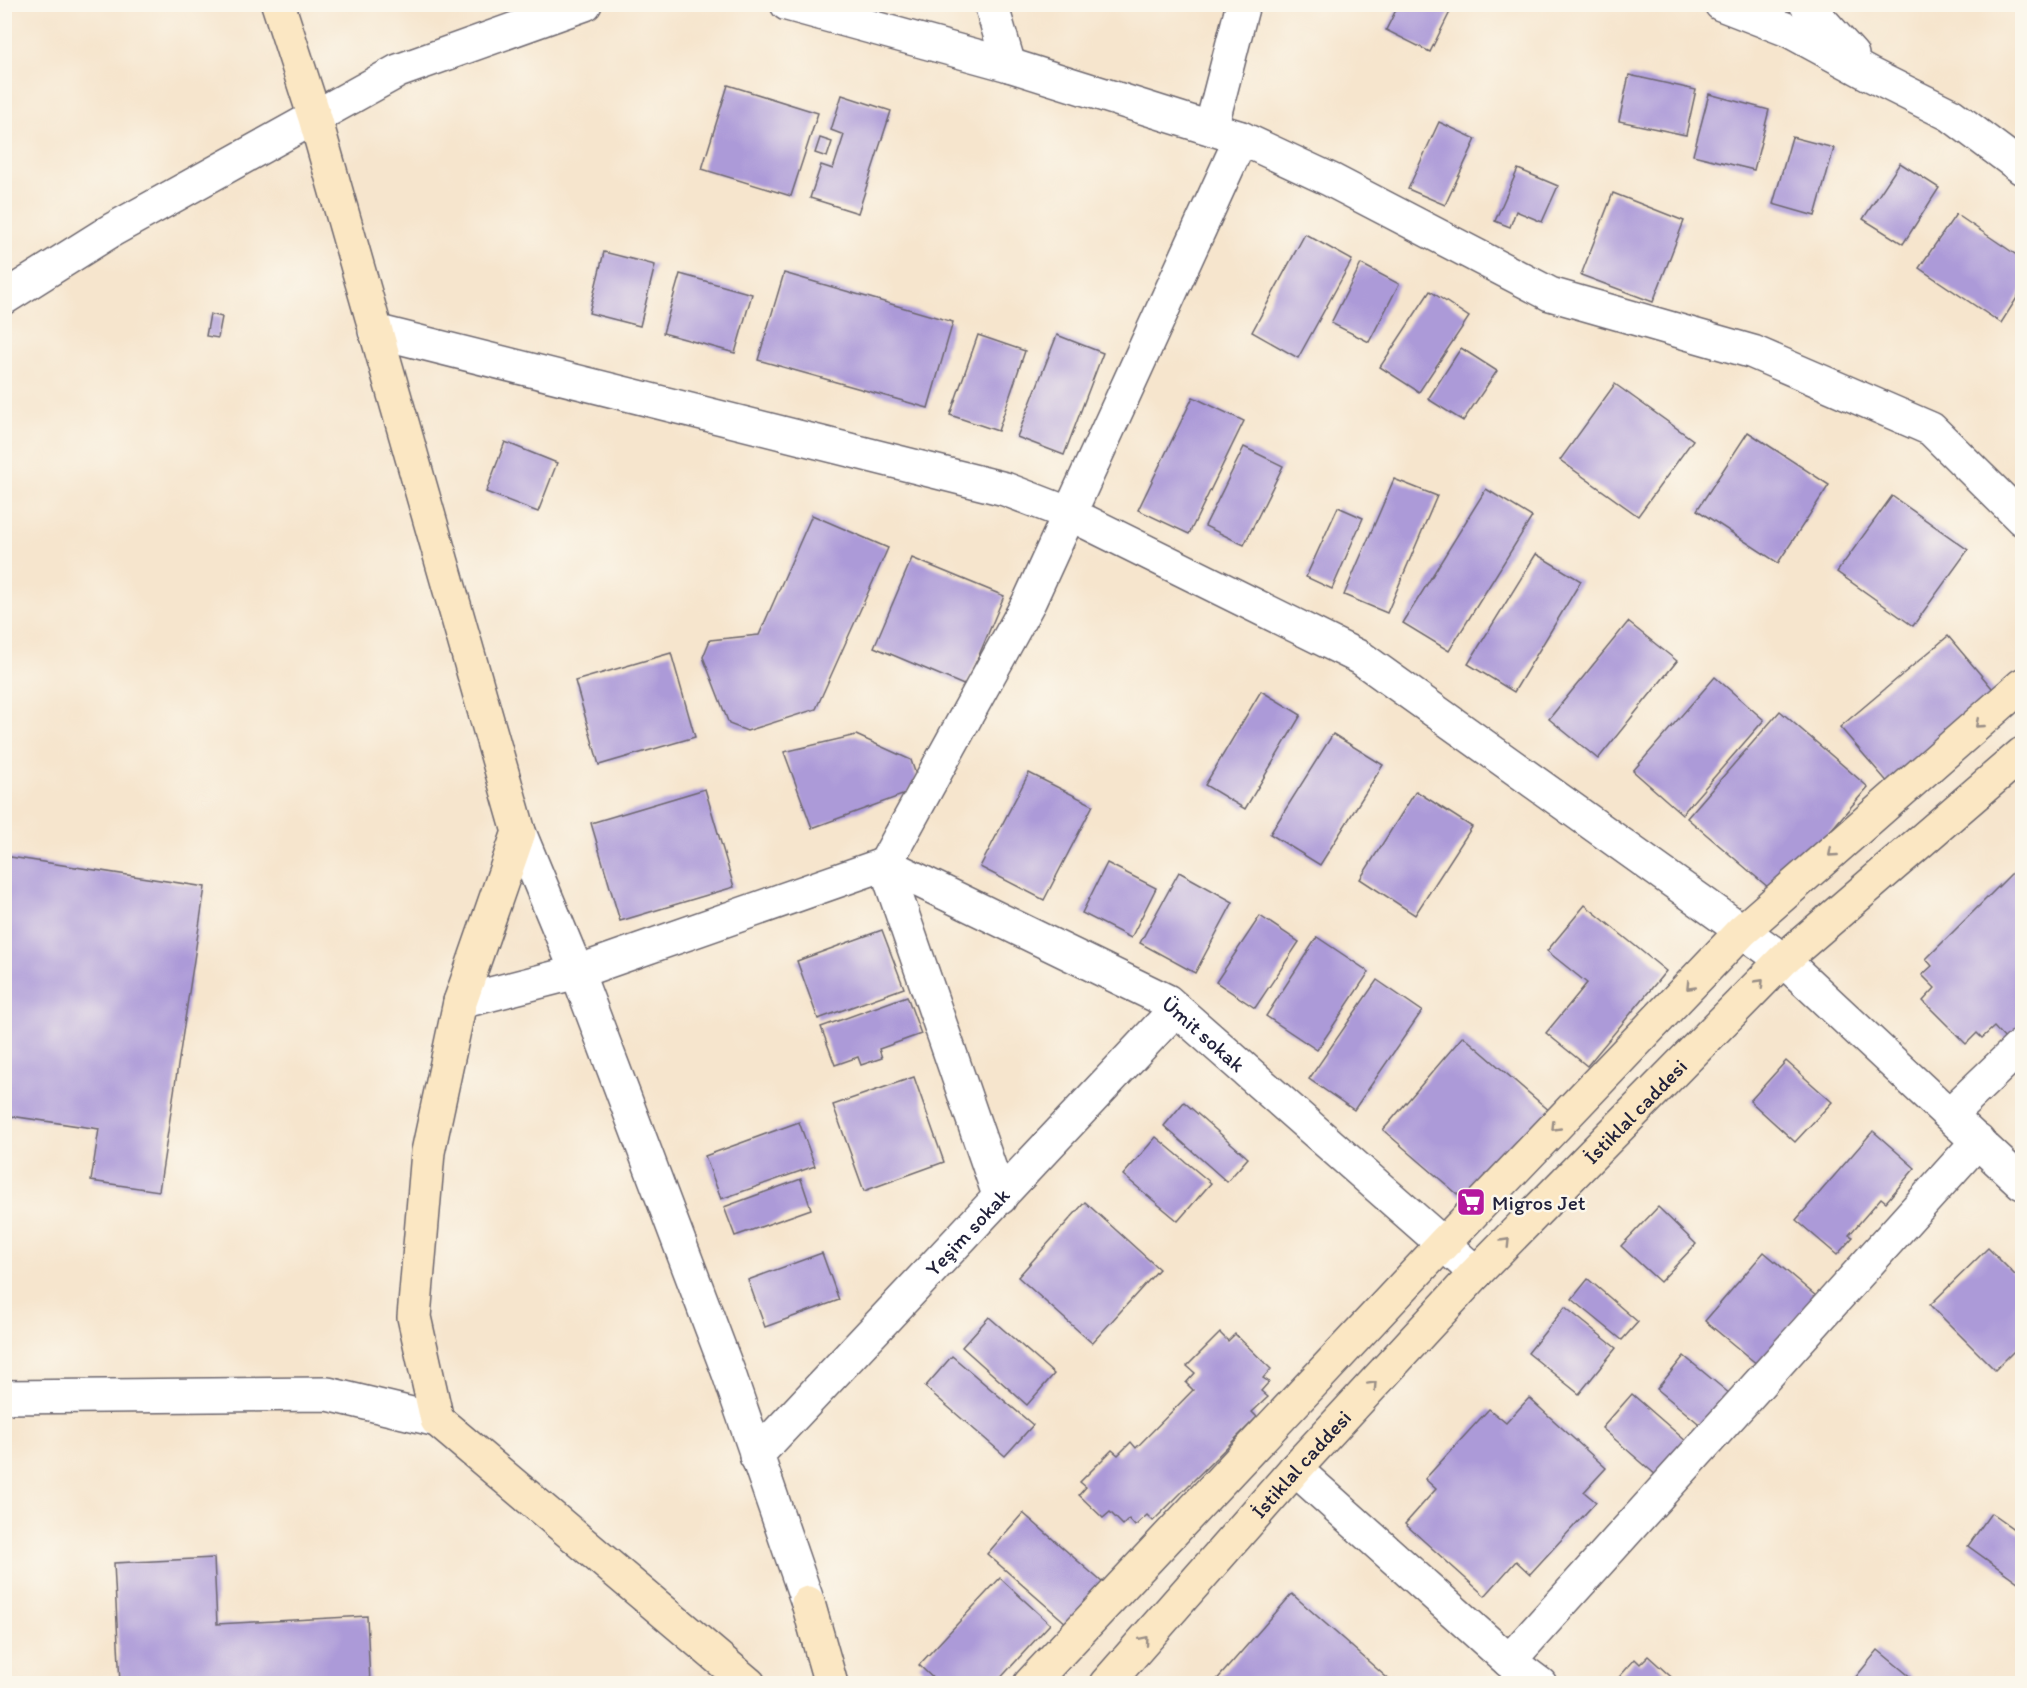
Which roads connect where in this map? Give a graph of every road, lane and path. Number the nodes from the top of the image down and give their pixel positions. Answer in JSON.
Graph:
{"nodes":[{"id":1,"x":278,"y":4,"type":"edge"},
{"id":2,"x":585,"y":4,"type":"edge"},
{"id":3,"x":787,"y":4,"type":"edge"},
{"id":4,"x":991,"y":4,"type":"edge"},
{"id":5,"x":1243,"y":4,"type":"edge"},
{"id":6,"x":1721,"y":4,"type":"edge"},
{"id":7,"x":1806,"y":4,"type":"edge"},
{"id":8,"x":1009,"y":65,"type":"junction"},
{"id":9,"x":1869,"y":74,"type":"junction"},
{"id":10,"x":315,"y":118,"type":"junction"},
{"id":11,"x":1226,"y":133,"type":"junction"},
{"id":12,"x":2022,"y":168,"type":"edge"},
{"id":13,"x":4,"y":298,"type":"edge"},
{"id":14,"x":375,"y":331,"type":"junction"},
{"id":15,"x":1070,"y":514,"type":"junction"},
{"id":16,"x":2022,"y":519,"type":"edge"},
{"id":17,"x":2022,"y":685,"type":"edge"},
{"id":18,"x":2022,"y":754,"type":"edge"},
{"id":19,"x":519,"y":832,"type":"junction"},
{"id":20,"x":885,"y":864,"type":"junction"},
{"id":21,"x":1742,"y":931,"type":"junction"},
{"id":22,"x":1783,"y":960,"type":"junction"},
{"id":23,"x":577,"y":972,"type":"junction"},
{"id":24,"x":460,"y":1002,"type":"junction"},
{"id":25,"x":1176,"y":1009,"type":"junction"},
{"id":26,"x":2022,"y":1045,"type":"edge"},
{"id":27,"x":1950,"y":1114,"type":"junction"},
{"id":28,"x":1978,"y":1141,"type":"junction"},
{"id":29,"x":2022,"y":1183,"type":"edge"},
{"id":30,"x":1000,"y":1198,"type":"junction"},
{"id":31,"x":1443,"y":1244,"type":"junction"},
{"id":32,"x":1476,"y":1274,"type":"junction"},
{"id":33,"x":4,"y":1397,"type":"edge"},
{"id":34,"x":437,"y":1420,"type":"junction"},
{"id":35,"x":756,"y":1456,"type":"junction"},
{"id":36,"x":1295,"y":1469,"type":"junction"},
{"id":37,"x":808,"y":1603,"type":"junction"},
{"id":38,"x":1509,"y":1661,"type":"junction"},
{"id":39,"x":749,"y":1683,"type":"edge"},
{"id":40,"x":814,"y":1683,"type":"edge"},
{"id":41,"x":831,"y":1683,"type":"edge"},
{"id":42,"x":1030,"y":1683,"type":"edge"},
{"id":43,"x":1106,"y":1683,"type":"edge"},
{"id":44,"x":1540,"y":1683,"type":"edge"}],
"edges":[{"from":1,"to":10,"type":"street"},
{"from":2,"to":10,"type":"street"},
{"from":3,"to":8,"type":"street"},
{"from":4,"to":8,"type":"street"},
{"from":5,"to":11,"type":"street"},
{"from":6,"to":9,"type":"street"},
{"from":7,"to":9,"type":"street"},
{"from":8,"to":11,"type":"street"},
{"from":9,"to":12,"type":"street"},
{"from":10,"to":13,"type":"street"},
{"from":10,"to":14,"type":"street"},
{"from":11,"to":15,"type":"street"},
{"from":11,"to":16,"type":"street"},
{"from":14,"to":15,"type":"street"},
{"from":14,"to":19,"type":"street"},
{"from":15,"to":20,"type":"street"},
{"from":15,"to":21,"type":"street"},
{"from":17,"to":21,"type":"street","one_way":true},
{"from":18,"to":22,"type":"street","name":"İstiklal caddesi"},
{"from":19,"to":23,"type":"street"},
{"from":19,"to":24,"type":"street"},
{"from":20,"to":23,"type":"street"},
{"from":20,"to":25,"type":"street","name":"Ümit sokak"},
{"from":20,"to":30,"type":"street"},
{"from":21,"to":22,"type":"street"},
{"from":21,"to":31,"type":"street","one_way":true},
{"from":22,"to":27,"type":"street"},
{"from":32,"to":22,"type":"street","name":"İstiklal caddesi","one_way":true},
{"from":23,"to":24,"type":"street"},
{"from":23,"to":35,"type":"street"},
{"from":24,"to":34,"type":"street"},
{"from":25,"to":30,"type":"street","name":"Yeşim sokak"},
{"from":25,"to":31,"type":"street","name":"Ümit sokak"},
{"from":26,"to":27,"type":"street"},
{"from":27,"to":28,"type":"street"},
{"from":28,"to":29,"type":"street"},
{"from":28,"to":38,"type":"street"},
{"from":30,"to":35,"type":"street","name":"Yeşim sokak"},
{"from":31,"to":32,"type":"street","name":"Ümit sokak"},
{"from":31,"to":42,"type":"street"},
{"from":36,"to":32,"type":"street","name":"İstiklal caddesi","one_way":true},
{"from":33,"to":34,"type":"street"},
{"from":34,"to":39,"type":"street"},
{"from":35,"to":37,"type":"street"},
{"from":36,"to":38,"type":"street"},
{"from":43,"to":36,"type":"street","name":"İstiklal caddesi","one_way":true},
{"from":37,"to":40,"type":"street"},
{"from":37,"to":41,"type":"street"},
{"from":38,"to":44,"type":"street"}]}
